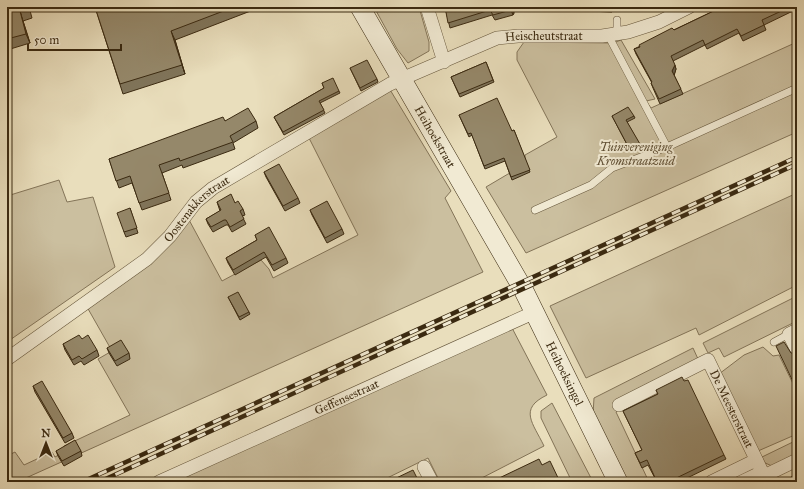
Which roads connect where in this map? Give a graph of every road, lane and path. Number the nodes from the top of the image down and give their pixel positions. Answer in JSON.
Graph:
{"nodes":[{"id":1,"x":360,"y":7,"type":"edge"},
{"id":2,"x":427,"y":7,"type":"edge"},
{"id":3,"x":689,"y":7,"type":"edge"},
{"id":4,"x":617,"y":20,"type":"dead end"},
{"id":5,"x":612,"y":35,"type":"junction"},
{"id":6,"x":444,"y":62,"type":"junction"},
{"id":7,"x":401,"y":80,"type":"junction"},
{"id":8,"x":797,"y":88,"type":"edge"},
{"id":9,"x":667,"y":147,"type":"junction"},
{"id":10,"x":535,"y":210,"type":"dead end"},
{"id":11,"x":510,"y":267,"type":"joint"},
{"id":12,"x":535,"y":312,"type":"junction"},
{"id":13,"x":793,"y":332,"type":"edge"},
{"id":14,"x":774,"y":342,"type":"dead end"},
{"id":15,"x":797,"y":350,"type":"edge"},
{"id":16,"x":7,"y":359,"type":"edge"},
{"id":17,"x":619,"y":404,"type":"dead end"},
{"id":18,"x":797,"y":460,"type":"edge"},
{"id":19,"x":424,"y":467,"type":"dead end"},
{"id":20,"x":762,"y":473,"type":"edge"},
{"id":21,"x":159,"y":482,"type":"edge"},
{"id":22,"x":432,"y":482,"type":"edge"},
{"id":23,"x":618,"y":482,"type":"edge"},
{"id":24,"x":711,"y":482,"type":"edge"},
{"id":25,"x":741,"y":482,"type":"edge"}],
"edges":[{"from":1,"to":7,"type":"street","name":"Heihoekstraat"},
{"from":2,"to":6,"type":"street"},
{"from":3,"to":5,"type":"street","name":"Heischeutstraat"},
{"from":4,"to":5,"type":"lane"},
{"from":5,"to":6,"type":"street","name":"Heischeutstraat"},
{"from":5,"to":9,"type":"lane"},
{"from":6,"to":7,"type":"street","name":"Heischeutstraat"},
{"from":7,"to":11,"type":"street","name":"Heihoekstraat"},
{"from":7,"to":16,"type":"street","name":"Oostenakkerstraat"},
{"from":8,"to":9,"type":"lane"},
{"from":9,"to":10,"type":"lane"},
{"from":11,"to":12,"type":"street","name":"Heihoeksingel"},
{"from":12,"to":21,"type":"street","name":"Geffensestraat"},
{"from":12,"to":23,"type":"street","name":"Heihoeksingel"},
{"from":13,"to":14,"type":"lane"},
{"from":13,"to":15,"type":"street"},
{"from":17,"to":20,"type":"street","name":"De Meesterstraat"},
{"from":18,"to":20,"type":"street"},
{"from":19,"to":22,"type":"street"},
{"from":20,"to":24,"type":"street","name":"De Meesterstraat"},
{"from":20,"to":25,"type":"street"}]}
